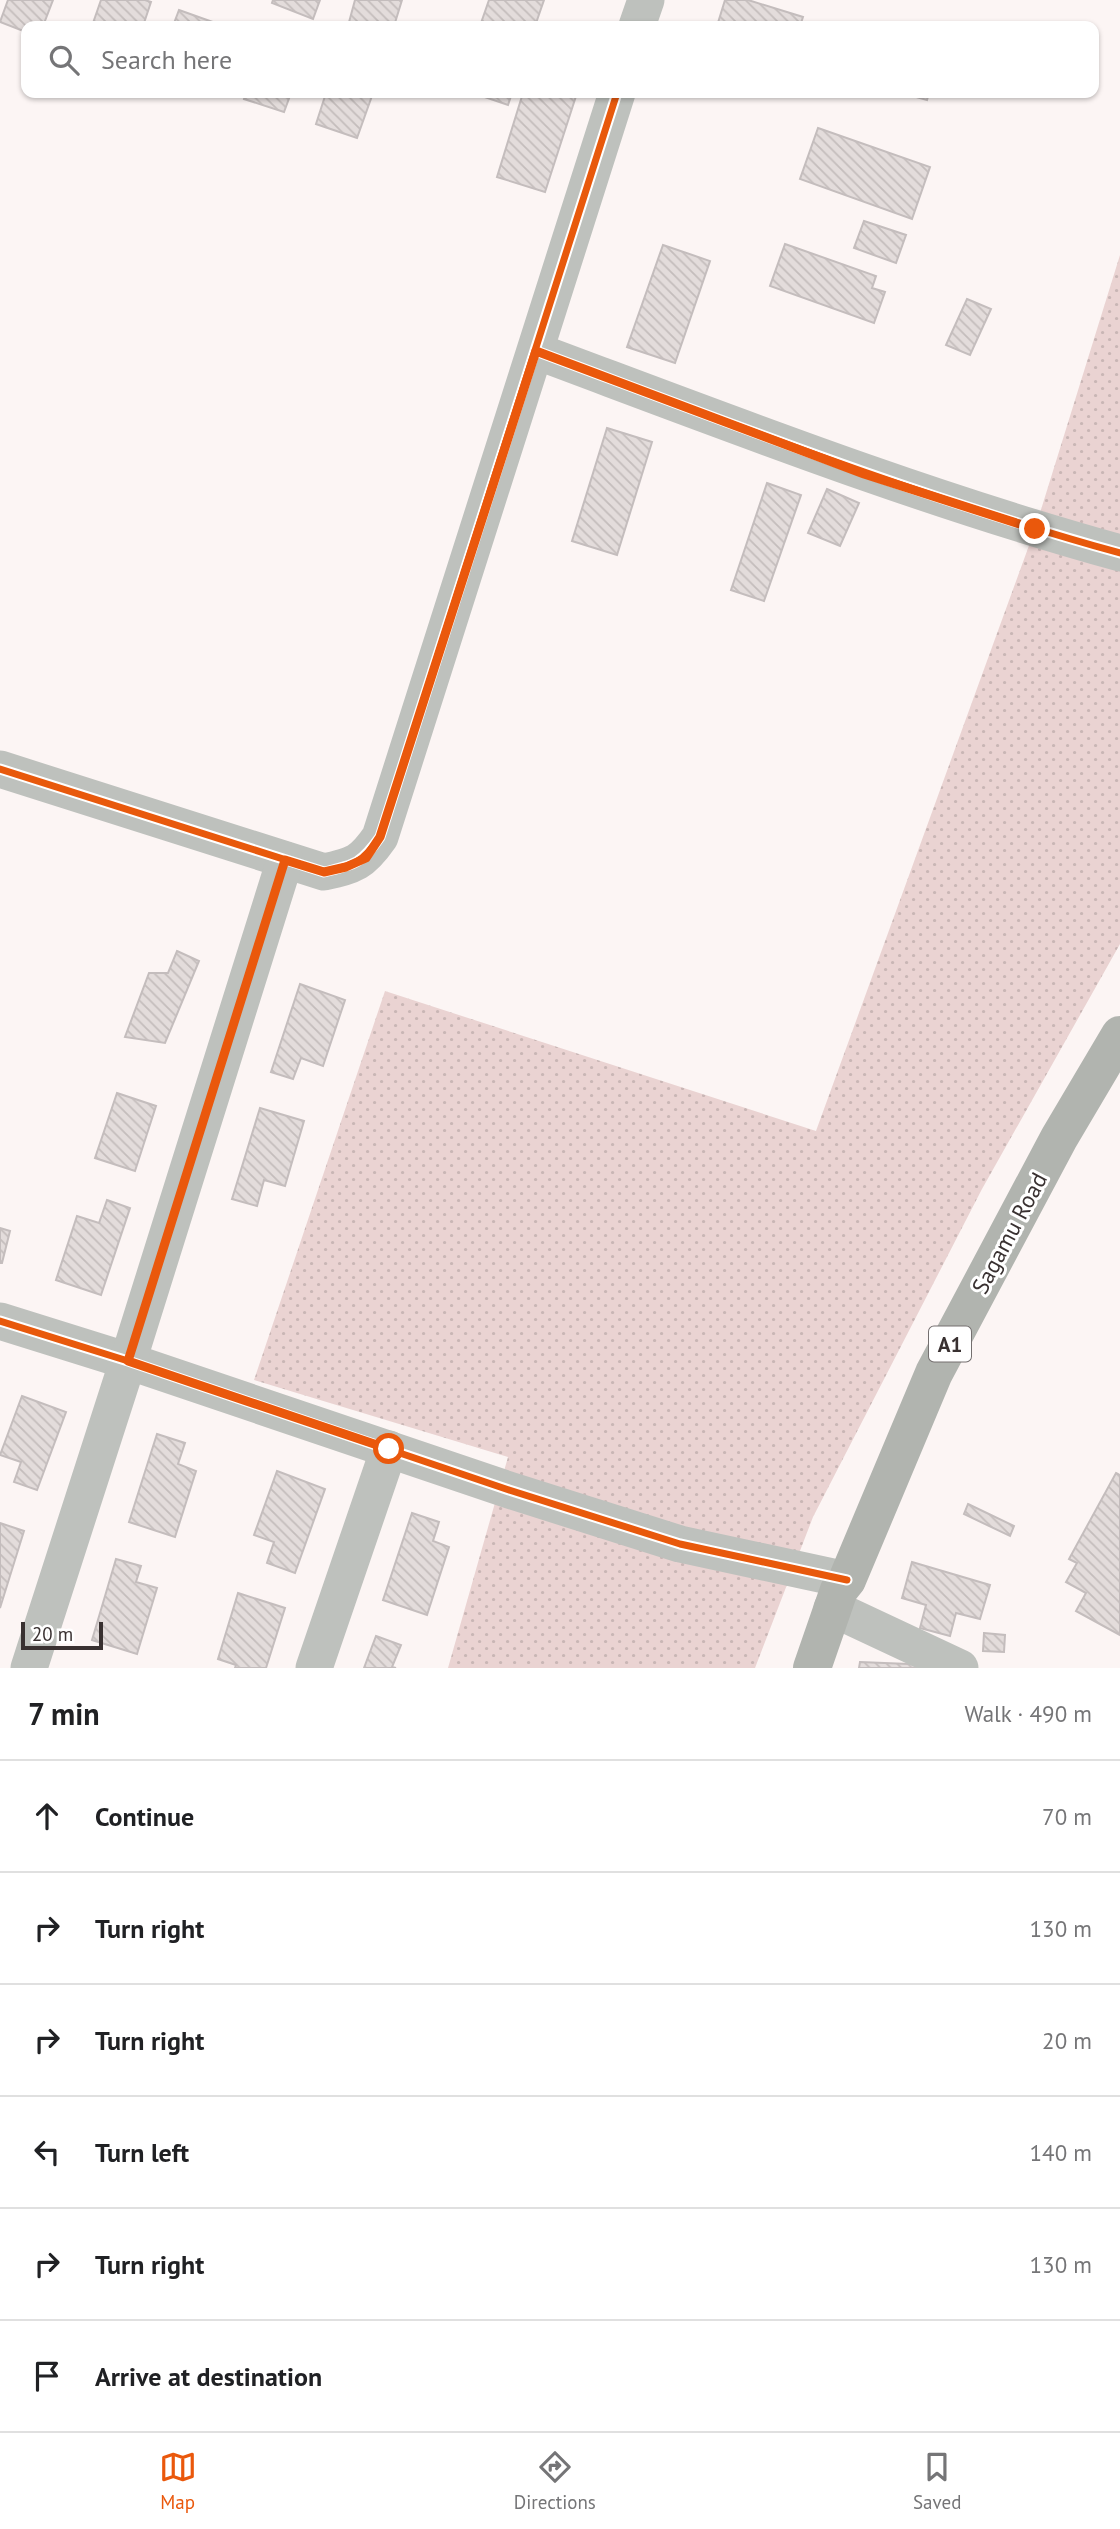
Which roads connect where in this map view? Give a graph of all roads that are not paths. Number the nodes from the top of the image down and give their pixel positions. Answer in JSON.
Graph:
{"nodes":[{"id":1,"x":646,"y":0,"type":"edge"},
{"id":2,"x":640,"y":21,"type":"edge"},
{"id":3,"x":615,"y":98,"type":"edge"},
{"id":4,"x":536,"y":351,"type":"junction"},
{"id":5,"x":1120,"y":552,"type":"edge"},
{"id":6,"x":0,"y":769,"type":"edge"},
{"id":7,"x":285,"y":860,"type":"junction"},
{"id":8,"x":1120,"y":1035,"type":"edge"},
{"id":9,"x":0,"y":1321,"type":"edge"},
{"id":10,"x":128,"y":1361,"type":"junction"},
{"id":11,"x":389,"y":1449,"type":"junction"},
{"id":12,"x":840,"y":1594,"type":"junction"},
{"id":13,"x":29,"y":1668,"type":"edge"},
{"id":14,"x":314,"y":1668,"type":"edge"},
{"id":15,"x":813,"y":1668,"type":"edge"},
{"id":16,"x":960,"y":1668,"type":"edge"}],
"edges":[{"from":1,"to":2,"type":"street"},
{"from":3,"to":4,"type":"street"},
{"from":4,"to":5,"type":"street"},
{"from":4,"to":7,"type":"street"},
{"from":6,"to":7,"type":"street"},
{"from":7,"to":10,"type":"street"},
{"from":8,"to":12,"type":"highway","name":"Sagamu Road","number":"A1"},
{"from":9,"to":10,"type":"street"},
{"from":10,"to":11,"type":"street"},
{"from":10,"to":13,"type":"street"},
{"from":11,"to":12,"type":"street"},
{"from":11,"to":14,"type":"street"},
{"from":12,"to":15,"type":"highway","name":"Sagamu Road","number":"A1"},
{"from":12,"to":16,"type":"street"}]}
